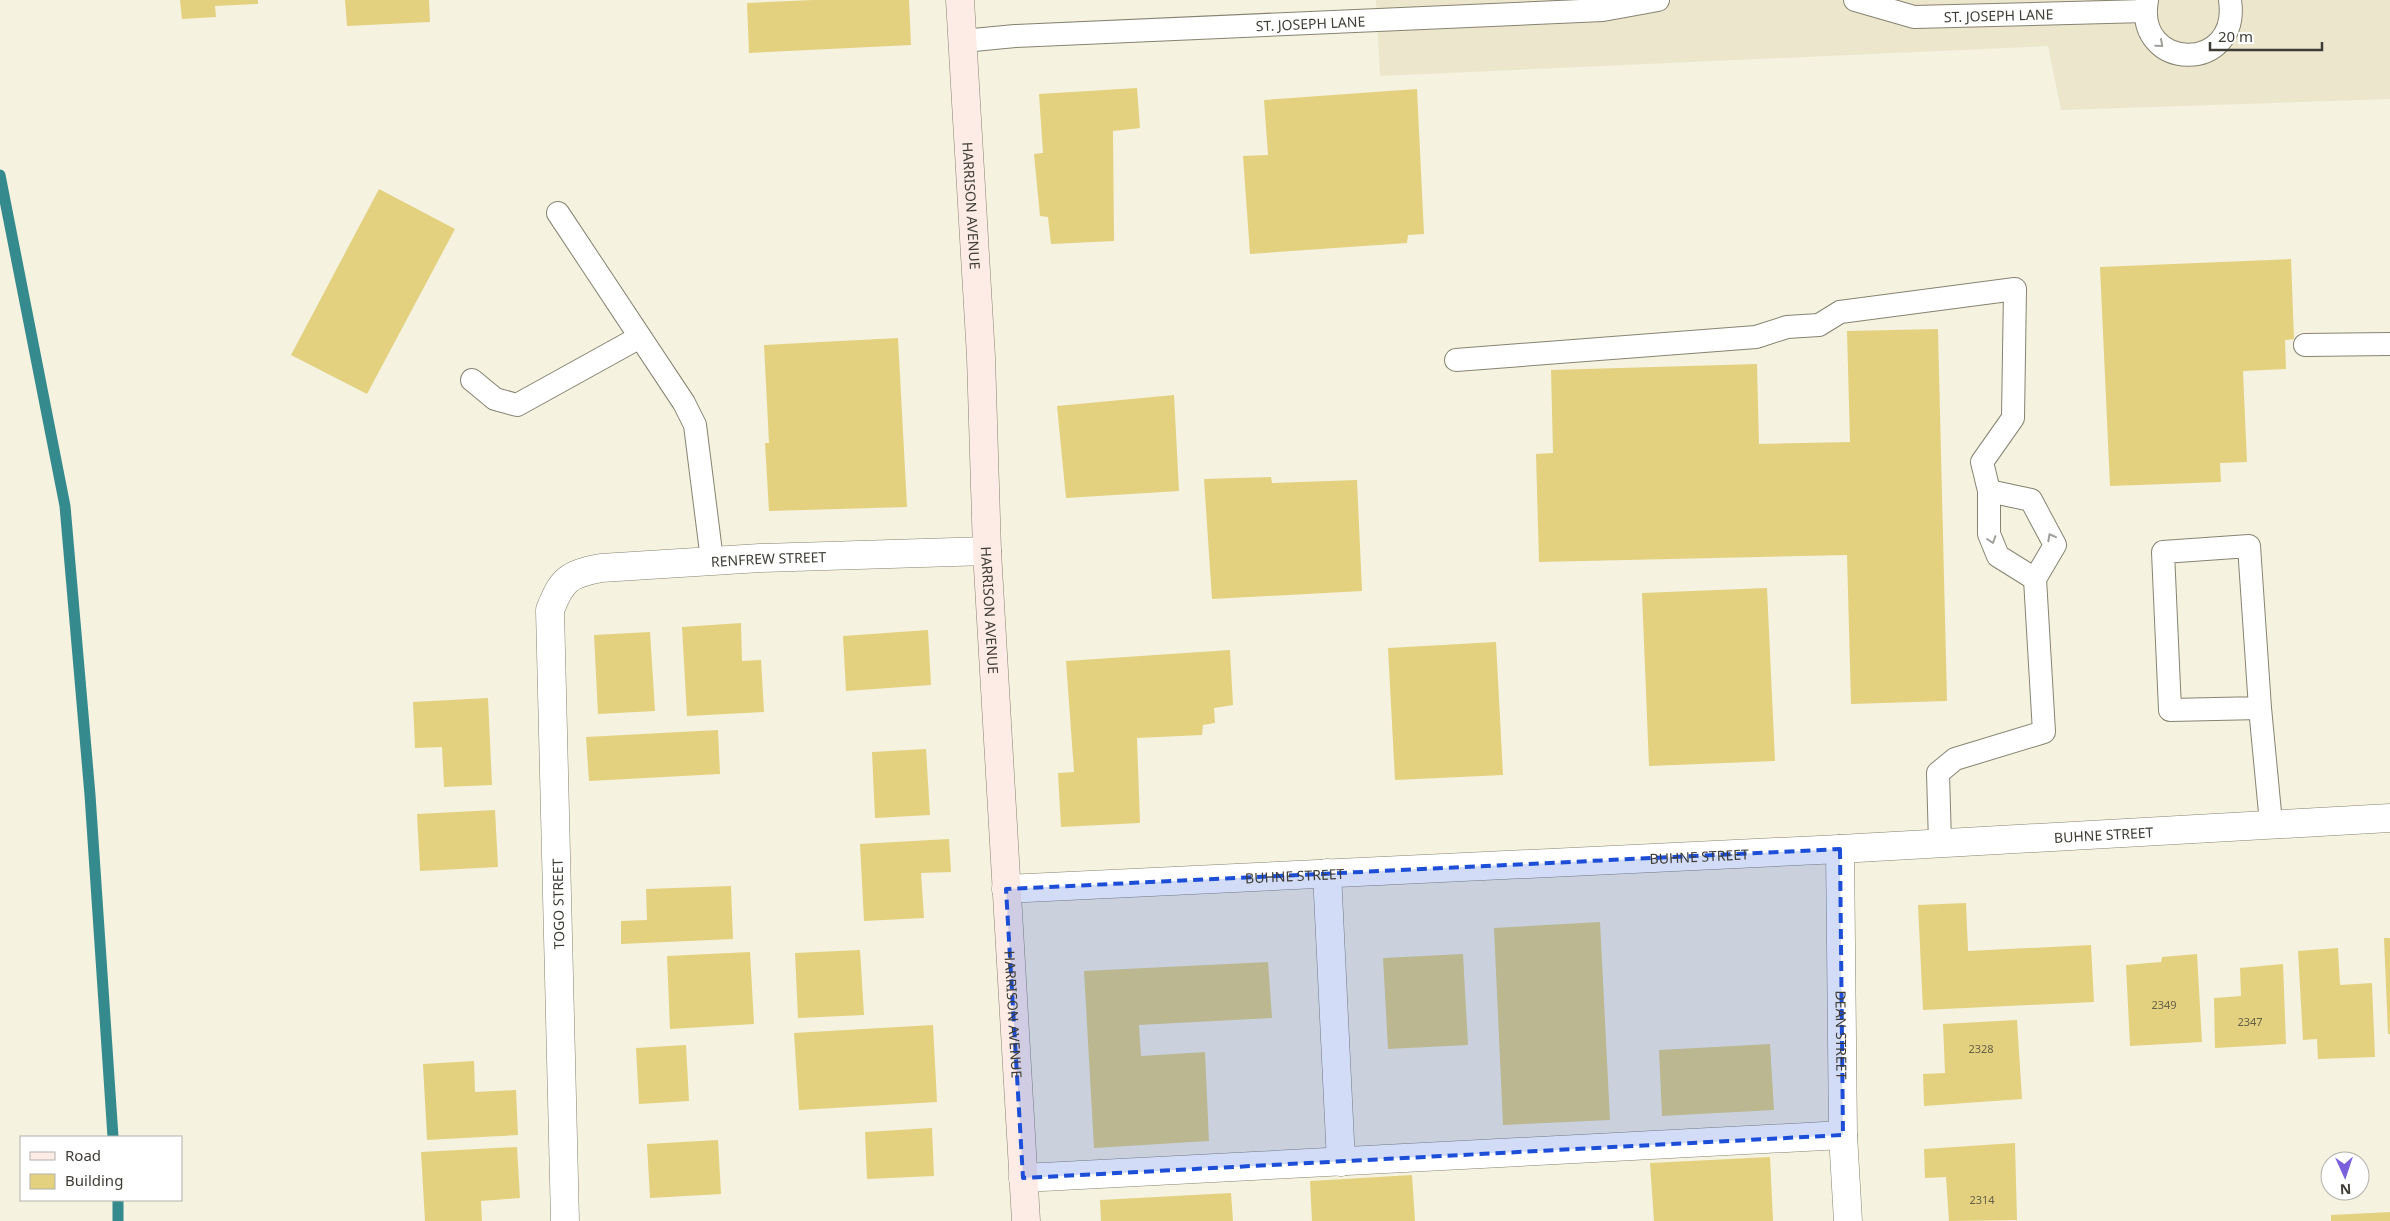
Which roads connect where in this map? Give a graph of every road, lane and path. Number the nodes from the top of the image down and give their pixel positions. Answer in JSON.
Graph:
{"nodes":[{"id":1,"x":960,"y":0,"type":"edge"},
{"id":2,"x":1658,"y":0,"type":"edge"},
{"id":3,"x":1855,"y":0,"type":"edge"},
{"id":4,"x":2231,"y":0,"type":"edge"},
{"id":5,"x":1603,"y":5,"type":"edge"},
{"id":6,"x":2146,"y":5,"type":"edge"},
{"id":7,"x":1471,"y":8,"type":"edge"},
{"id":8,"x":962,"y":42,"type":"junction"},
{"id":9,"x":558,"y":213,"type":"dead end"},
{"id":10,"x":640,"y":337,"type":"junction"},
{"id":11,"x":2390,"y":344,"type":"edge"},
{"id":12,"x":2306,"y":345,"type":"dead end"},
{"id":13,"x":1456,"y":360,"type":"dead end"},
{"id":14,"x":472,"y":380,"type":"dead end"},
{"id":15,"x":1989,"y":491,"type":"junction"},
{"id":16,"x":987,"y":551,"type":"junction"},
{"id":17,"x":712,"y":560,"type":"junction"},
{"id":18,"x":2035,"y":579,"type":"junction"},
{"id":19,"x":558,"y":589,"type":"joint"},
{"id":20,"x":2260,"y":708,"type":"junction"},
{"id":21,"x":2390,"y":818,"type":"edge"},
{"id":22,"x":2271,"y":823,"type":"junction"},
{"id":23,"x":1940,"y":843,"type":"junction"},
{"id":24,"x":1840,"y":849,"type":"junction"},
{"id":25,"x":1327,"y":873,"type":"junction"},
{"id":26,"x":1006,"y":889,"type":"junction"},
{"id":27,"x":1843,"y":1135,"type":"junction"},
{"id":28,"x":1342,"y":1162,"type":"junction"},
{"id":29,"x":1023,"y":1178,"type":"junction"},
{"id":30,"x":566,"y":1221,"type":"edge"},
{"id":31,"x":1026,"y":1221,"type":"edge"},
{"id":32,"x":1848,"y":1221,"type":"edge"}],
"edges":[{"from":1,"to":8,"type":"main road","name":"HARRISON AVENUE"},
{"from":2,"to":5,"type":"lane","name":"ST. JOSEPH LANE"},
{"from":3,"to":6,"type":"lane","name":"ST. JOSEPH LANE"},
{"from":6,"to":4,"type":"lane","name":"ST. JOSEPH LANE","one_way":true},
{"from":5,"to":7,"type":"lane","name":"ST. JOSEPH LANE"},
{"from":7,"to":8,"type":"lane","name":"ST. JOSEPH LANE"},
{"from":8,"to":16,"type":"main road","name":"HARRISON AVENUE"},
{"from":9,"to":10,"type":"lane"},
{"from":10,"to":14,"type":"lane"},
{"from":10,"to":17,"type":"lane"},
{"from":11,"to":12,"type":"lane"},
{"from":13,"to":15,"type":"lane"},
{"from":15,"to":18,"type":"lane","one_way":true},
{"from":18,"to":15,"type":"lane","one_way":true},
{"from":16,"to":17,"type":"street","name":"RENFREW STREET"},
{"from":16,"to":26,"type":"main road","name":"HARRISON AVENUE"},
{"from":17,"to":19,"type":"street","name":"RENFREW STREET"},
{"from":18,"to":23,"type":"lane"},
{"from":19,"to":30,"type":"street","name":"TOGO STREET"},
{"from":20,"to":20,"type":"lane"},
{"from":20,"to":22,"type":"lane"},
{"from":21,"to":22,"type":"street","name":"BUHNE STREET"},
{"from":22,"to":23,"type":"street","name":"BUHNE STREET"},
{"from":23,"to":24,"type":"street","name":"BUHNE STREET"},
{"from":24,"to":25,"type":"street","name":"BUHNE STREET"},
{"from":24,"to":27,"type":"street","name":"DEAN STREET"},
{"from":25,"to":26,"type":"street","name":"BUHNE STREET"},
{"from":25,"to":28,"type":"street"},
{"from":26,"to":29,"type":"main road","name":"HARRISON AVENUE"},
{"from":27,"to":28,"type":"street"},
{"from":27,"to":32,"type":"street","name":"DEAN STREET"},
{"from":28,"to":29,"type":"street"},
{"from":29,"to":31,"type":"main road","name":"HARRISON AVENUE"}]}
